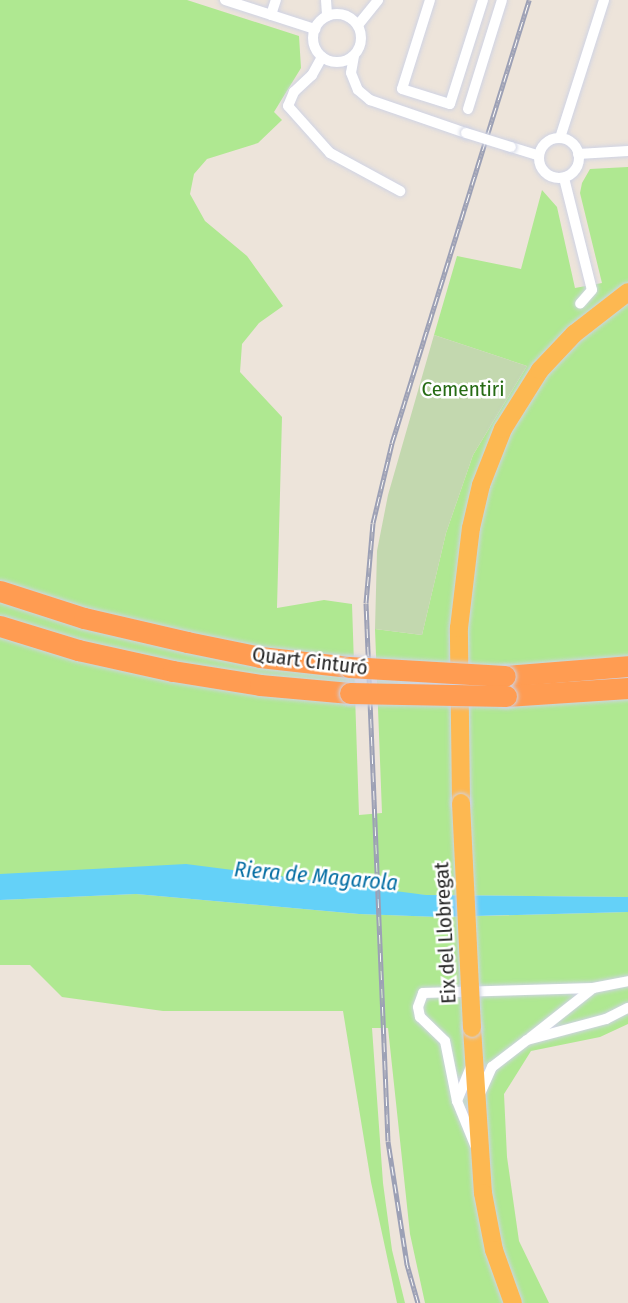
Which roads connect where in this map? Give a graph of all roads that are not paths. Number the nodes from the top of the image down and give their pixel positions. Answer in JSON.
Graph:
{"nodes":[{"id":1,"x":225,"y":0,"type":"edge"},
{"id":2,"x":276,"y":0,"type":"edge"},
{"id":3,"x":327,"y":0,"type":"edge"},
{"id":4,"x":378,"y":0,"type":"edge"},
{"id":5,"x":430,"y":0,"type":"edge"},
{"id":6,"x":483,"y":0,"type":"edge"},
{"id":7,"x":501,"y":0,"type":"edge"},
{"id":8,"x":604,"y":0,"type":"edge"},
{"id":9,"x":271,"y":15,"type":"junction"},
{"id":10,"x":327,"y":16,"type":"junction"},
{"id":11,"x":358,"y":24,"type":"junction"},
{"id":12,"x":315,"y":29,"type":"junction"},
{"id":13,"x":354,"y":56,"type":"junction"},
{"id":14,"x":322,"y":57,"type":"junction"},
{"id":15,"x":468,"y":109,"type":"dead end"},
{"id":16,"x":560,"y":138,"type":"junction"},
{"id":17,"x":628,"y":151,"type":"edge"},
{"id":18,"x":578,"y":154,"type":"junction"},
{"id":19,"x":538,"y":155,"type":"junction"},
{"id":20,"x":564,"y":178,"type":"junction"},
{"id":21,"x":400,"y":191,"type":"dead end"},
{"id":22,"x":628,"y":292,"type":"edge"},
{"id":23,"x":628,"y":302,"type":"edge"},
{"id":24,"x":580,"y":304,"type":"dead end"},
{"id":25,"x":468,"y":556,"type":"junction"},
{"id":26,"x":0,"y":591,"type":"edge"},
{"id":27,"x":0,"y":626,"type":"edge"},
{"id":28,"x":628,"y":666,"type":"edge"},
{"id":29,"x":506,"y":686,"type":"junction"},
{"id":30,"x":628,"y":688,"type":"edge"},
{"id":31,"x":628,"y":981,"type":"edge"},
{"id":32,"x":592,"y":988,"type":"junction"},
{"id":33,"x":628,"y":1008,"type":"edge"},
{"id":34,"x":527,"y":1040,"type":"junction"},
{"id":35,"x":472,"y":1060,"type":"junction"},
{"id":36,"x":492,"y":1067,"type":"junction"},
{"id":37,"x":457,"y":1101,"type":"junction"},
{"id":38,"x":475,"y":1107,"type":"junction"},
{"id":39,"x":479,"y":1155,"type":"junction"},
{"id":40,"x":513,"y":1303,"type":"edge"}],
"edges":[{"from":1,"to":9,"type":"street"},
{"from":2,"to":9,"type":"street"},
{"from":3,"to":10,"type":"street"},
{"from":4,"to":11,"type":"street"},
{"from":5,"to":6,"type":"street"},
{"from":7,"to":15,"type":"street"},
{"from":8,"to":16,"type":"street"},
{"from":9,"to":12,"type":"street"},
{"from":10,"to":11,"type":"street"},
{"from":10,"to":12,"type":"street"},
{"from":11,"to":13,"type":"street"},
{"from":12,"to":14,"type":"street"},
{"from":13,"to":14,"type":"street"},
{"from":13,"to":19,"type":"street","bridge":true},
{"from":14,"to":21,"type":"street"},
{"from":16,"to":18,"type":"street"},
{"from":16,"to":19,"type":"street"},
{"from":17,"to":18,"type":"street"},
{"from":18,"to":20,"type":"street"},
{"from":19,"to":20,"type":"street"},
{"from":20,"to":24,"type":"street"},
{"from":22,"to":25,"type":"highway","name":"Eix del Llobregat"},
{"from":23,"to":25,"type":"highway","name":"Eix del Llobregat"},
{"from":25,"to":35,"type":"highway","name":"Eix del Llobregat","bridge":true},
{"from":26,"to":29,"type":"highway","name":"Quart Cinturó","bridge":true},
{"from":27,"to":29,"type":"highway","name":"Quart Cinturó","bridge":true},
{"from":28,"to":29,"type":"highway","name":"Quart Cinturó"},
{"from":29,"to":30,"type":"highway","name":"Quart Cinturó"},
{"from":31,"to":32,"type":"street"},
{"from":32,"to":34,"type":"street"},
{"from":32,"to":37,"type":"street"},
{"from":33,"to":34,"type":"street"},
{"from":34,"to":36,"type":"street"},
{"from":35,"to":36,"type":"street"},
{"from":35,"to":37,"type":"street"},
{"from":35,"to":38,"type":"highway","name":"Eix del Llobregat"},
{"from":36,"to":38,"type":"street"},
{"from":37,"to":39,"type":"street"},
{"from":38,"to":39,"type":"highway","name":"Eix del Llobregat"},
{"from":39,"to":40,"type":"highway","name":"Eix del Llobregat"}]}
